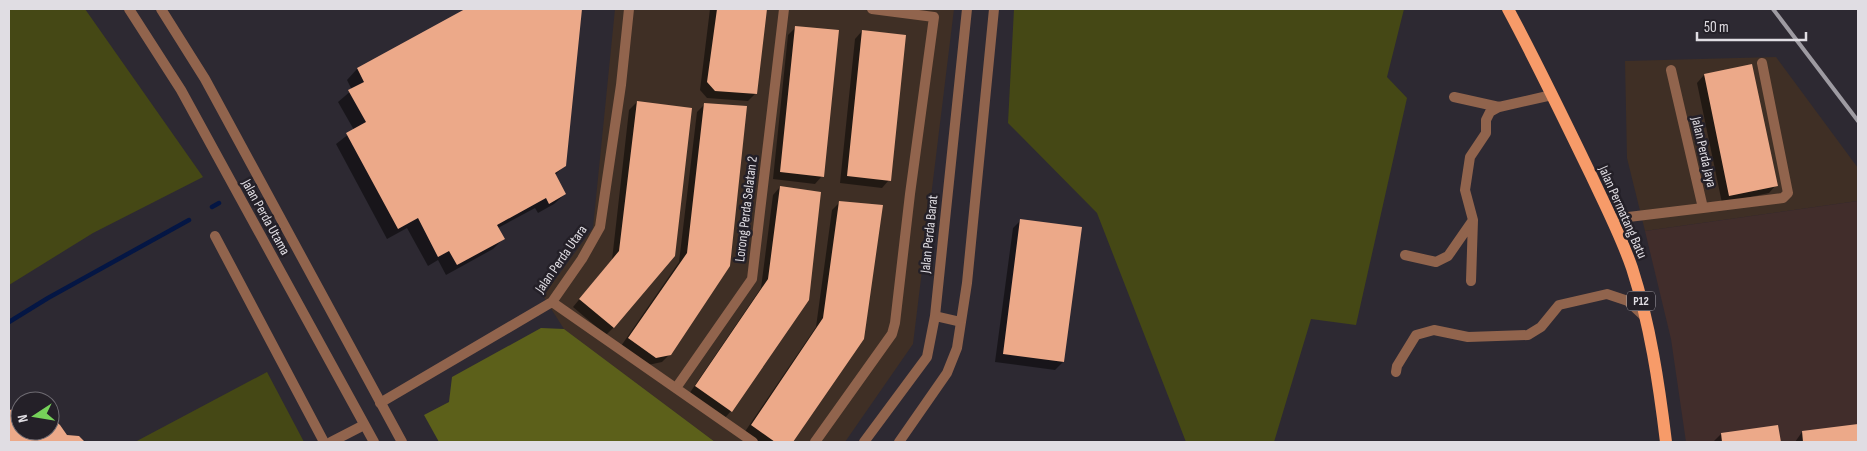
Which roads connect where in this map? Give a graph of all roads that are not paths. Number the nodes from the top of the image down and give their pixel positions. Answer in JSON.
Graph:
{"nodes":[{"id":1,"x":129,"y":9,"type":"edge"},
{"id":2,"x":161,"y":9,"type":"edge"},
{"id":3,"x":629,"y":9,"type":"edge"},
{"id":4,"x":784,"y":9,"type":"edge"},
{"id":5,"x":872,"y":9,"type":"edge"},
{"id":6,"x":967,"y":9,"type":"edge"},
{"id":7,"x":994,"y":9,"type":"edge"},
{"id":8,"x":1508,"y":9,"type":"edge"},
{"id":9,"x":1762,"y":63,"type":"dead end"},
{"id":10,"x":1671,"y":70,"type":"dead end"},
{"id":11,"x":1552,"y":95,"type":"junction"},
{"id":12,"x":1454,"y":97,"type":"dead end"},
{"id":13,"x":1498,"y":107,"type":"junction"},
{"id":14,"x":1703,"y":208,"type":"junction"},
{"id":15,"x":1612,"y":219,"type":"junction"},
{"id":16,"x":1473,"y":220,"type":"junction"},
{"id":17,"x":215,"y":236,"type":"dead end"},
{"id":18,"x":1405,"y":255,"type":"dead end"},
{"id":19,"x":1471,"y":281,"type":"dead end"},
{"id":20,"x":552,"y":302,"type":"junction"},
{"id":21,"x":935,"y":316,"type":"junction"},
{"id":22,"x":1644,"y":316,"type":"junction"},
{"id":23,"x":961,"y":322,"type":"junction"},
{"id":24,"x":1396,"y":372,"type":"dead end"},
{"id":25,"x":676,"y":388,"type":"junction"},
{"id":26,"x":380,"y":402,"type":"junction"},
{"id":27,"x":364,"y":425,"type":"junction"},
{"id":28,"x":324,"y":442,"type":"edge"},
{"id":29,"x":331,"y":442,"type":"edge"},
{"id":30,"x":374,"y":442,"type":"edge"},
{"id":31,"x":402,"y":442,"type":"edge"},
{"id":32,"x":753,"y":442,"type":"edge"},
{"id":33,"x":816,"y":442,"type":"edge"},
{"id":34,"x":864,"y":442,"type":"edge"},
{"id":35,"x":899,"y":442,"type":"edge"},
{"id":36,"x":1666,"y":442,"type":"edge"}],
"edges":[{"from":1,"to":27,"type":"street","name":"Jalan Perda Utama"},
{"from":2,"to":26,"type":"street","name":"Jalan Perda Utama"},
{"from":3,"to":20,"type":"street","name":"Jalan Perda Utara"},
{"from":4,"to":25,"type":"street","name":"Lorong Perda Selatan 2"},
{"from":5,"to":33,"type":"street"},
{"from":6,"to":21,"type":"street","name":"Jalan Perda Barat"},
{"from":7,"to":23,"type":"street"},
{"from":8,"to":11,"type":"main road","name":"Jalan Permatang Batu","number":"P12"},
{"from":9,"to":14,"type":"street"},
{"from":10,"to":14,"type":"street","name":"Jalan Perda Jaya"},
{"from":11,"to":13,"type":"street"},
{"from":11,"to":15,"type":"main road","name":"Jalan Permatang Batu","number":"P12"},
{"from":12,"to":13,"type":"street"},
{"from":13,"to":16,"type":"street"},
{"from":14,"to":15,"type":"street","name":"Jalan Perda Jaya"},
{"from":15,"to":22,"type":"main road","name":"Jalan Permatang Batu","number":"P12"},
{"from":16,"to":18,"type":"street"},
{"from":16,"to":19,"type":"street"},
{"from":17,"to":28,"type":"street"},
{"from":20,"to":25,"type":"street"},
{"from":20,"to":26,"type":"street","name":"Jalan Perda Utara"},
{"from":21,"to":23,"type":"street"},
{"from":21,"to":34,"type":"street","name":"Jalan Perda Barat"},
{"from":22,"to":24,"type":"street"},
{"from":22,"to":36,"type":"main road","name":"Jalan Permatang Batu","number":"P12"},
{"from":23,"to":35,"type":"street"},
{"from":25,"to":32,"type":"street"},
{"from":26,"to":31,"type":"street","name":"Jalan Perda Utama"},
{"from":27,"to":29,"type":"street"},
{"from":27,"to":30,"type":"street","name":"Jalan Perda Utama"}]}
